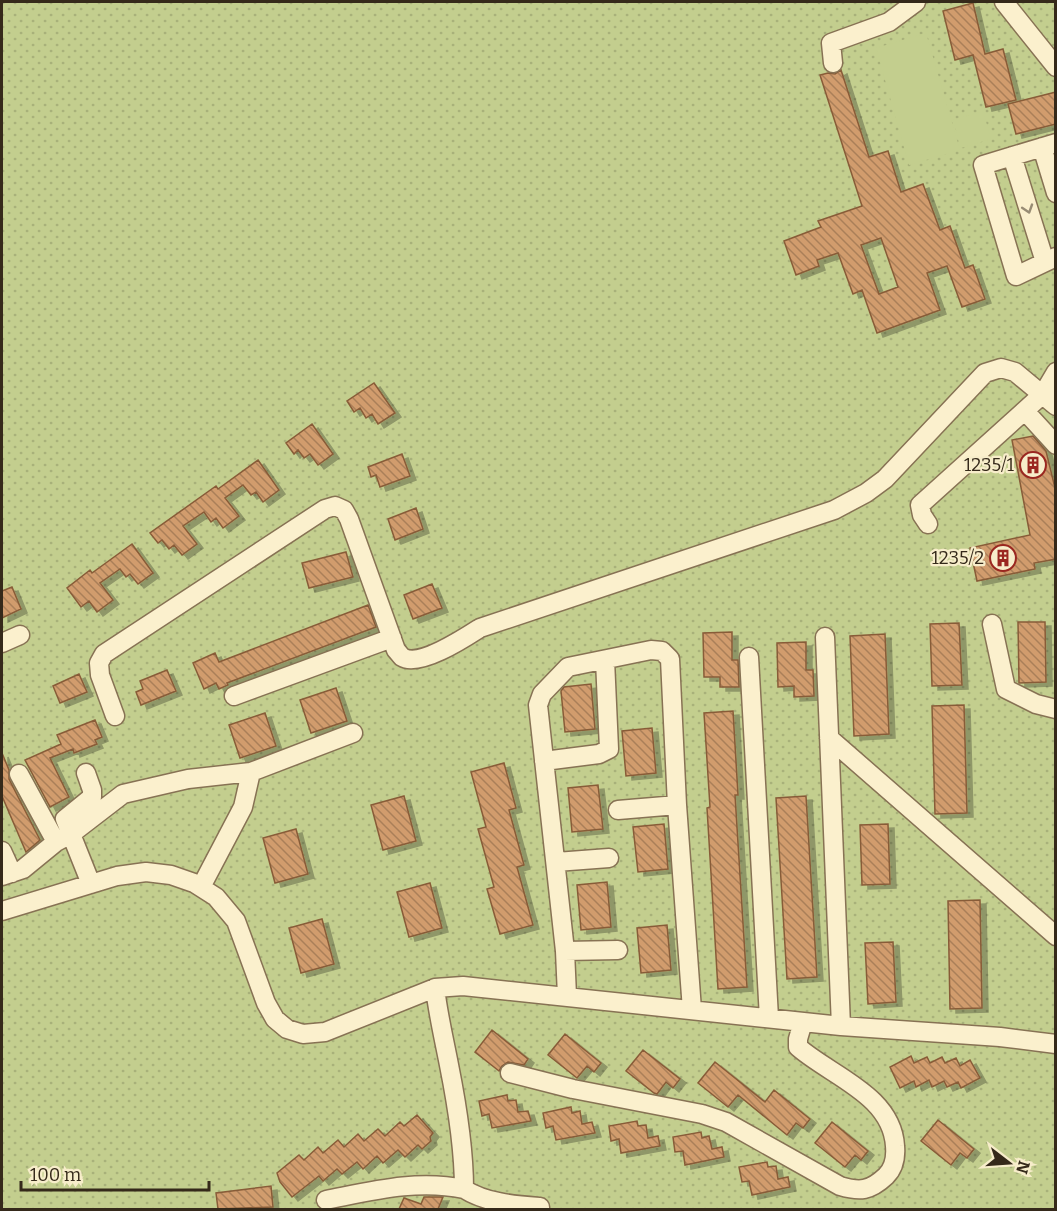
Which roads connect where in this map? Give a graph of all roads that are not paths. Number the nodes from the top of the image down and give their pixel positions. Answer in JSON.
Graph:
{"nodes":[{"id":1,"x":915,"y":2,"type":"edge"},
{"id":2,"x":1004,"y":2,"type":"edge"},
{"id":3,"x":833,"y":63,"type":"dead end"},
{"id":4,"x":1056,"y":67,"type":"edge"},
{"id":5,"x":1049,"y":145,"type":"edge"},
{"id":6,"x":1012,"y":156,"type":"junction"},
{"id":7,"x":1056,"y":193,"type":"edge"},
{"id":8,"x":1050,"y":259,"type":"edge"},
{"id":9,"x":1056,"y":372,"type":"edge"},
{"id":10,"x":1049,"y":400,"type":"edge"},
{"id":11,"x":1025,"y":411,"type":"junction"},
{"id":12,"x":1056,"y":445,"type":"edge"},
{"id":13,"x":928,"y":524,"type":"dead end"},
{"id":14,"x":992,"y":624,"type":"dead end"},
{"id":15,"x":20,"y":635,"type":"dead end"},
{"id":16,"x":825,"y":637,"type":"dead end"},
{"id":17,"x":392,"y":638,"type":"junction"},
{"id":18,"x":2,"y":643,"type":"edge"},
{"id":19,"x":749,"y":657,"type":"dead end"},
{"id":20,"x":605,"y":660,"type":"junction"},
{"id":21,"x":234,"y":696,"type":"dead end"},
{"id":22,"x":1056,"y":709,"type":"edge"},
{"id":23,"x":115,"y":716,"type":"dead end"},
{"id":24,"x":353,"y":733,"type":"dead end"},
{"id":25,"x":829,"y":738,"type":"junction"},
{"id":26,"x":544,"y":761,"type":"junction"},
{"id":27,"x":251,"y":772,"type":"junction"},
{"id":28,"x":86,"y":773,"type":"dead end"},
{"id":29,"x":19,"y":774,"type":"dead end"},
{"id":30,"x":677,"y":805,"type":"junction"},
{"id":31,"x":618,"y":810,"type":"dead end"},
{"id":32,"x":64,"y":838,"type":"junction"},
{"id":33,"x":2,"y":851,"type":"edge"},
{"id":34,"x":609,"y":858,"type":"dead end"},
{"id":35,"x":556,"y":862,"type":"junction"},
{"id":36,"x":7,"y":874,"type":"edge"},
{"id":37,"x":90,"y":884,"type":"junction"},
{"id":38,"x":201,"y":887,"type":"junction"},
{"id":39,"x":2,"y":910,"type":"edge"},
{"id":40,"x":1056,"y":936,"type":"edge"},
{"id":41,"x":618,"y":950,"type":"dead end"},
{"id":42,"x":565,"y":951,"type":"junction"},
{"id":43,"x":435,"y":988,"type":"junction"},
{"id":44,"x":567,"y":996,"type":"junction"},
{"id":45,"x":692,"y":1010,"type":"junction"},
{"id":46,"x":769,"y":1018,"type":"junction"},
{"id":47,"x":803,"y":1022,"type":"junction"},
{"id":48,"x":841,"y":1026,"type":"junction"},
{"id":49,"x":1056,"y":1044,"type":"edge"},
{"id":50,"x":510,"y":1073,"type":"dead end"},
{"id":51,"x":464,"y":1189,"type":"junction"},
{"id":52,"x":326,"y":1200,"type":"dead end"},
{"id":53,"x":540,"y":1208,"type":"dead end"}],
"edges":[{"from":1,"to":3,"type":"street"},
{"from":2,"to":4,"type":"street"},
{"from":5,"to":6,"type":"street"},
{"from":5,"to":7,"type":"street"},
{"from":6,"to":8,"type":"street","one_way":true},
{"from":6,"to":8,"type":"street"},
{"from":9,"to":10,"type":"street"},
{"from":10,"to":11,"type":"street"},
{"from":10,"to":17,"type":"street"},
{"from":11,"to":12,"type":"street"},
{"from":11,"to":13,"type":"street"},
{"from":14,"to":22,"type":"street"},
{"from":15,"to":18,"type":"street"},
{"from":16,"to":25,"type":"street"},
{"from":17,"to":21,"type":"street"},
{"from":17,"to":23,"type":"street"},
{"from":19,"to":46,"type":"street"},
{"from":20,"to":26,"type":"street"},
{"from":20,"to":26,"type":"street"},
{"from":20,"to":30,"type":"street"},
{"from":24,"to":27,"type":"street"},
{"from":25,"to":40,"type":"street"},
{"from":25,"to":48,"type":"street"},
{"from":26,"to":35,"type":"street"},
{"from":27,"to":32,"type":"street"},
{"from":27,"to":38,"type":"street"},
{"from":28,"to":32,"type":"street"},
{"from":29,"to":32,"type":"street"},
{"from":30,"to":31,"type":"street"},
{"from":30,"to":45,"type":"street"},
{"from":32,"to":36,"type":"street"},
{"from":32,"to":37,"type":"street"},
{"from":33,"to":36,"type":"street"},
{"from":34,"to":35,"type":"street"},
{"from":35,"to":42,"type":"street"},
{"from":37,"to":38,"type":"street"},
{"from":37,"to":39,"type":"street"},
{"from":38,"to":43,"type":"street"},
{"from":41,"to":42,"type":"street"},
{"from":42,"to":44,"type":"street"},
{"from":43,"to":44,"type":"street"},
{"from":43,"to":51,"type":"street"},
{"from":44,"to":45,"type":"street"},
{"from":45,"to":46,"type":"street"},
{"from":46,"to":47,"type":"street"},
{"from":47,"to":48,"type":"street"},
{"from":47,"to":50,"type":"street"},
{"from":48,"to":49,"type":"street"},
{"from":51,"to":52,"type":"street"},
{"from":51,"to":53,"type":"street"}]}
